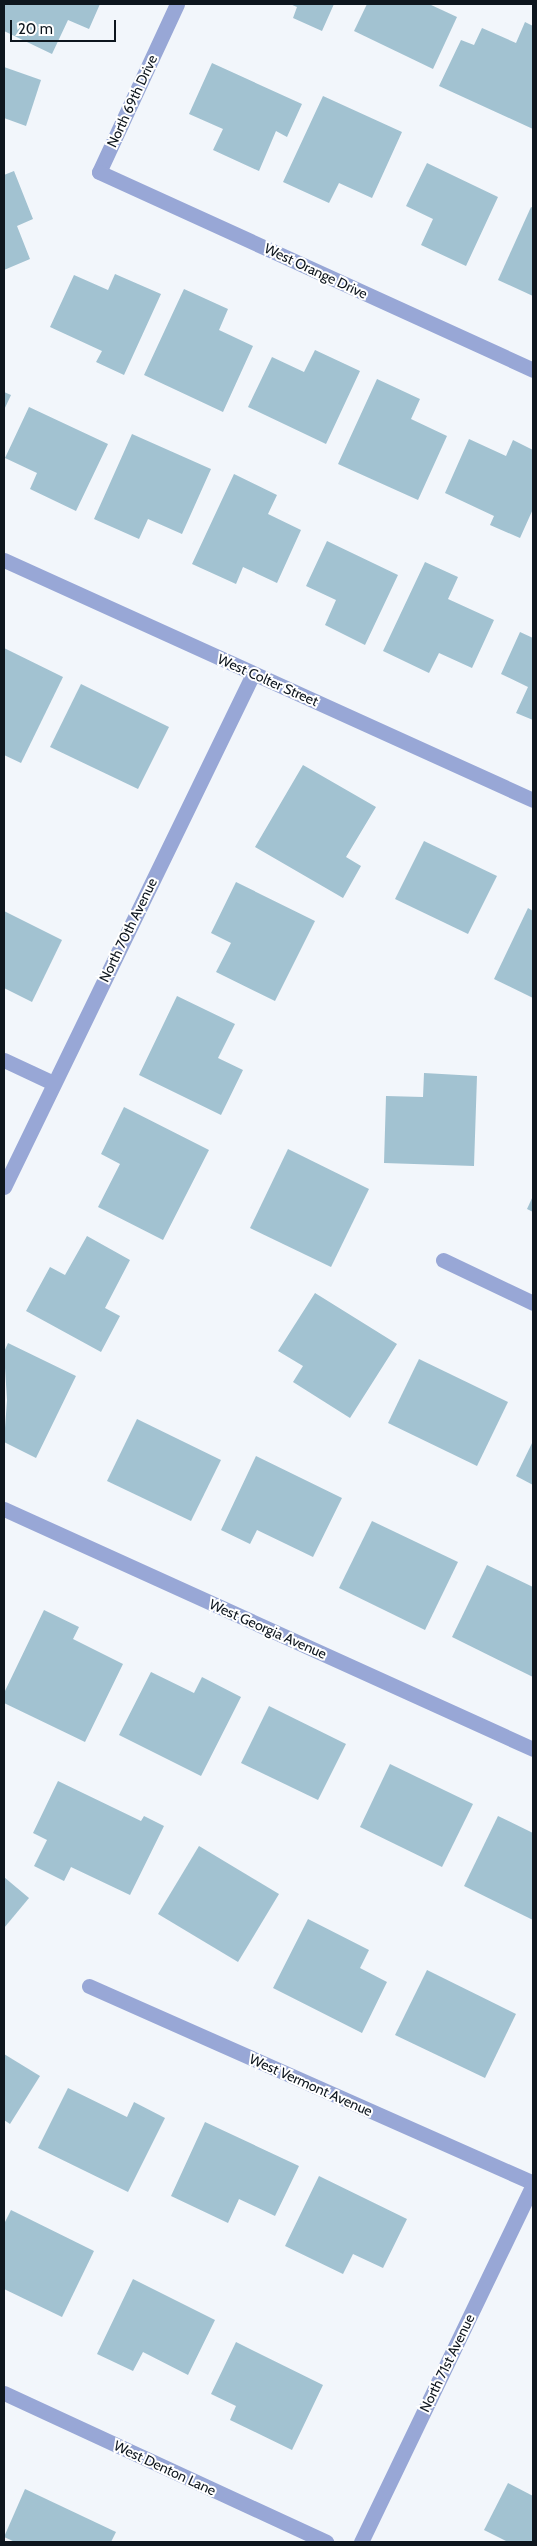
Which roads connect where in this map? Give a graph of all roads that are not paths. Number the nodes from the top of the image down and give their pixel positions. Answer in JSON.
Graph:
{"nodes":[{"id":1,"x":177,"y":4,"type":"edge"},
{"id":2,"x":99,"y":172,"type":"joint"},
{"id":3,"x":533,"y":370,"type":"edge"},
{"id":4,"x":4,"y":560,"type":"edge"},
{"id":5,"x":253,"y":674,"type":"junction"},
{"id":6,"x":533,"y":800,"type":"edge"},
{"id":7,"x":4,"y":1060,"type":"edge"},
{"id":8,"x":53,"y":1083,"type":"junction"},
{"id":9,"x":4,"y":1187,"type":"edge"},
{"id":10,"x":443,"y":1260,"type":"dead end"},
{"id":11,"x":533,"y":1303,"type":"edge"},
{"id":12,"x":4,"y":1508,"type":"edge"},
{"id":13,"x":533,"y":1749,"type":"edge"},
{"id":14,"x":89,"y":1986,"type":"dead end"},
{"id":15,"x":533,"y":2184,"type":"edge"},
{"id":16,"x":4,"y":2393,"type":"edge"},
{"id":17,"x":326,"y":2542,"type":"edge"},
{"id":18,"x":361,"y":2542,"type":"edge"}],
"edges":[{"from":1,"to":2,"type":"street","name":"North 69th Drive"},
{"from":2,"to":3,"type":"street","name":"West Orange Drive"},
{"from":4,"to":5,"type":"street","name":"West Colter Street"},
{"from":5,"to":6,"type":"street","name":"West Colter Street"},
{"from":5,"to":8,"type":"street","name":"North 70th Avenue"},
{"from":7,"to":8,"type":"street"},
{"from":8,"to":9,"type":"street","name":"North 70th Avenue"},
{"from":10,"to":11,"type":"street"},
{"from":12,"to":13,"type":"street","name":"West Georgia Avenue"},
{"from":14,"to":15,"type":"street","name":"West Vermont Avenue"},
{"from":15,"to":18,"type":"street","name":"North 71st Avenue"},
{"from":16,"to":17,"type":"street","name":"West Denton Lane"}]}
